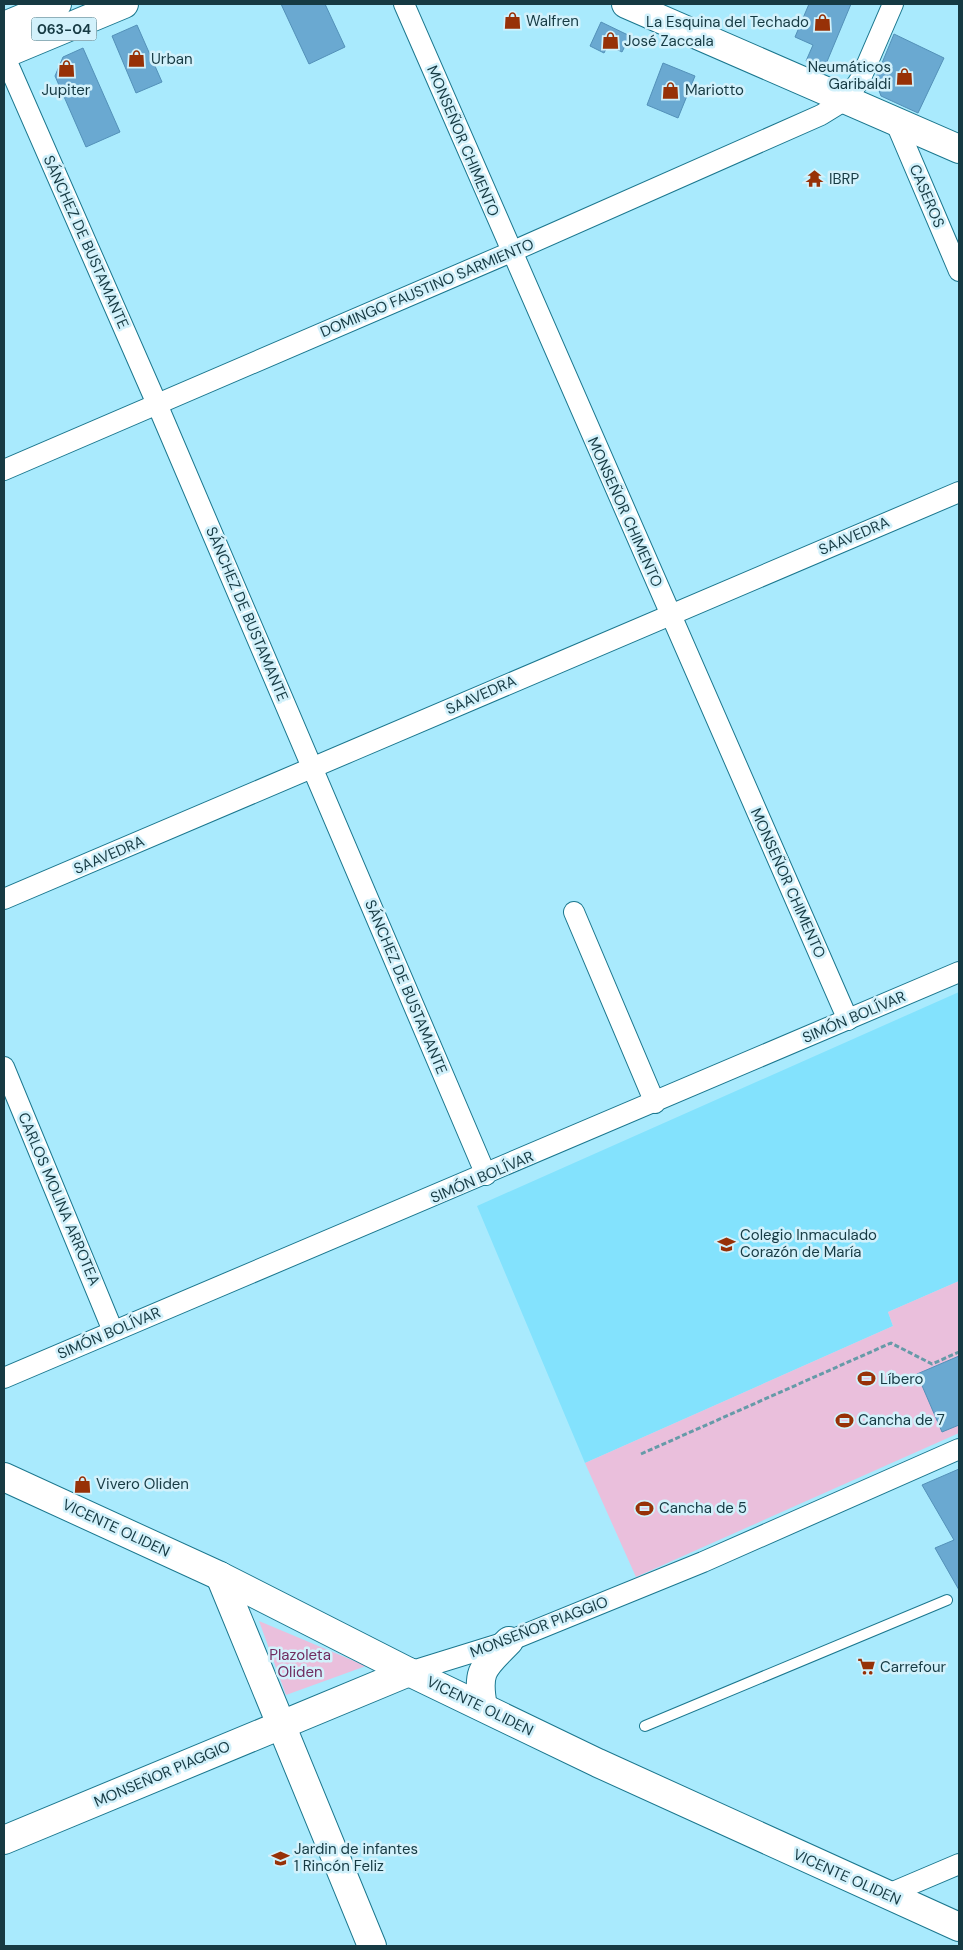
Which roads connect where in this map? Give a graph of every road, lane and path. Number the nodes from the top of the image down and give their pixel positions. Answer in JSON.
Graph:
{"nodes":[{"id":1,"x":57,"y":4,"type":"edge"},
{"id":2,"x":124,"y":4,"type":"edge"},
{"id":3,"x":404,"y":4,"type":"edge"},
{"id":4,"x":626,"y":4,"type":"edge"},
{"id":5,"x":893,"y":4,"type":"edge"},
{"id":6,"x":4,"y":26,"type":"edge"},
{"id":7,"x":4,"y":54,"type":"edge"},
{"id":8,"x":846,"y":99,"type":"junction"},
{"id":9,"x":895,"y":121,"type":"junction"},
{"id":10,"x":959,"y":149,"type":"edge"},
{"id":11,"x":511,"y":252,"type":"junction"},
{"id":12,"x":959,"y":271,"type":"edge"},
{"id":13,"x":157,"y":404,"type":"junction"},
{"id":14,"x":4,"y":470,"type":"edge"},
{"id":15,"x":959,"y":492,"type":"edge"},
{"id":16,"x":670,"y":613,"type":"junction"},
{"id":17,"x":314,"y":769,"type":"junction"},
{"id":18,"x":4,"y":899,"type":"edge"},
{"id":19,"x":574,"y":912,"type":"dead end"},
{"id":20,"x":959,"y":972,"type":"edge"},
{"id":21,"x":848,"y":1020,"type":"junction"},
{"id":22,"x":4,"y":1067,"type":"edge"},
{"id":23,"x":656,"y":1102,"type":"junction"},
{"id":24,"x":486,"y":1175,"type":"junction"},
{"id":25,"x":114,"y":1331,"type":"junction"},
{"id":26,"x":959,"y":1352,"type":"edge"},
{"id":27,"x":4,"y":1378,"type":"edge"},
{"id":28,"x":959,"y":1449,"type":"edge"},
{"id":29,"x":641,"y":1454,"type":"dead end"},
{"id":30,"x":4,"y":1477,"type":"edge"},
{"id":31,"x":220,"y":1576,"type":"junction"},
{"id":32,"x":947,"y":1600,"type":"dead end"},
{"id":33,"x":509,"y":1641,"type":"junction"},
{"id":34,"x":409,"y":1672,"type":"junction"},
{"id":35,"x":482,"y":1707,"type":"junction"},
{"id":36,"x":281,"y":1724,"type":"junction"},
{"id":37,"x":645,"y":1726,"type":"dead end"},
{"id":38,"x":4,"y":1840,"type":"edge"},
{"id":39,"x":959,"y":1864,"type":"edge"},
{"id":40,"x":886,"y":1895,"type":"junction"},
{"id":41,"x":959,"y":1927,"type":"edge"},
{"id":42,"x":372,"y":1946,"type":"edge"}],
"edges":[{"from":1,"to":6,"type":"street","number":"063-04"},
{"from":2,"to":7,"type":"street","number":"063-04"},
{"from":3,"to":11,"type":"street","name":"MONSEÑOR CHIMENTO"},
{"from":4,"to":8,"type":"street"},
{"from":5,"to":8,"type":"street"},
{"from":7,"to":13,"type":"street","name":"SÁNCHEZ DE BUSTAMANTE"},
{"from":8,"to":9,"type":"street"},
{"from":8,"to":11,"type":"street","name":"DOMINGO FAUSTINO SARMIENTO"},
{"from":9,"to":10,"type":"street"},
{"from":9,"to":12,"type":"street","name":"CASEROS"},
{"from":11,"to":13,"type":"street","name":"DOMINGO FAUSTINO SARMIENTO"},
{"from":11,"to":16,"type":"street","name":"MONSEÑOR CHIMENTO"},
{"from":13,"to":14,"type":"street","name":"DOMINGO FAUSTINO SARMIENTO"},
{"from":13,"to":17,"type":"street","name":"SÁNCHEZ DE BUSTAMANTE"},
{"from":15,"to":16,"type":"street","name":"SAAVEDRA"},
{"from":16,"to":17,"type":"street","name":"SAAVEDRA"},
{"from":16,"to":21,"type":"street","name":"MONSEÑOR CHIMENTO"},
{"from":17,"to":18,"type":"street","name":"SAAVEDRA"},
{"from":17,"to":24,"type":"street","name":"SÁNCHEZ DE BUSTAMANTE"},
{"from":19,"to":23,"type":"street"},
{"from":20,"to":21,"type":"street","name":"SIMÓN BOLÍVAR"},
{"from":21,"to":23,"type":"street","name":"SIMÓN BOLÍVAR"},
{"from":22,"to":25,"type":"street","name":"CARLOS MOLINA ARROTEA"},
{"from":23,"to":24,"type":"street","name":"SIMÓN BOLÍVAR"},
{"from":24,"to":25,"type":"street","name":"SIMÓN BOLÍVAR"},
{"from":25,"to":27,"type":"street","name":"SIMÓN BOLÍVAR"},
{"from":26,"to":29,"type":"path"},
{"from":28,"to":33,"type":"street","name":"MONSEÑOR PIAGGIO"},
{"from":30,"to":31,"type":"street","name":"VICENTE OLIDEN"},
{"from":31,"to":34,"type":"street","name":"VICENTE OLIDEN"},
{"from":31,"to":36,"type":"street"},
{"from":32,"to":37,"type":"lane"},
{"from":33,"to":34,"type":"street","name":"MONSEÑOR PIAGGIO"},
{"from":33,"to":35,"type":"street"},
{"from":34,"to":35,"type":"street","name":"VICENTE OLIDEN"},
{"from":34,"to":36,"type":"street","name":"MONSEÑOR PIAGGIO"},
{"from":35,"to":40,"type":"street","name":"VICENTE OLIDEN"},
{"from":36,"to":38,"type":"street","name":"MONSEÑOR PIAGGIO"},
{"from":36,"to":42,"type":"street"},
{"from":39,"to":40,"type":"street"},
{"from":40,"to":41,"type":"street","name":"VICENTE OLIDEN"}]}
